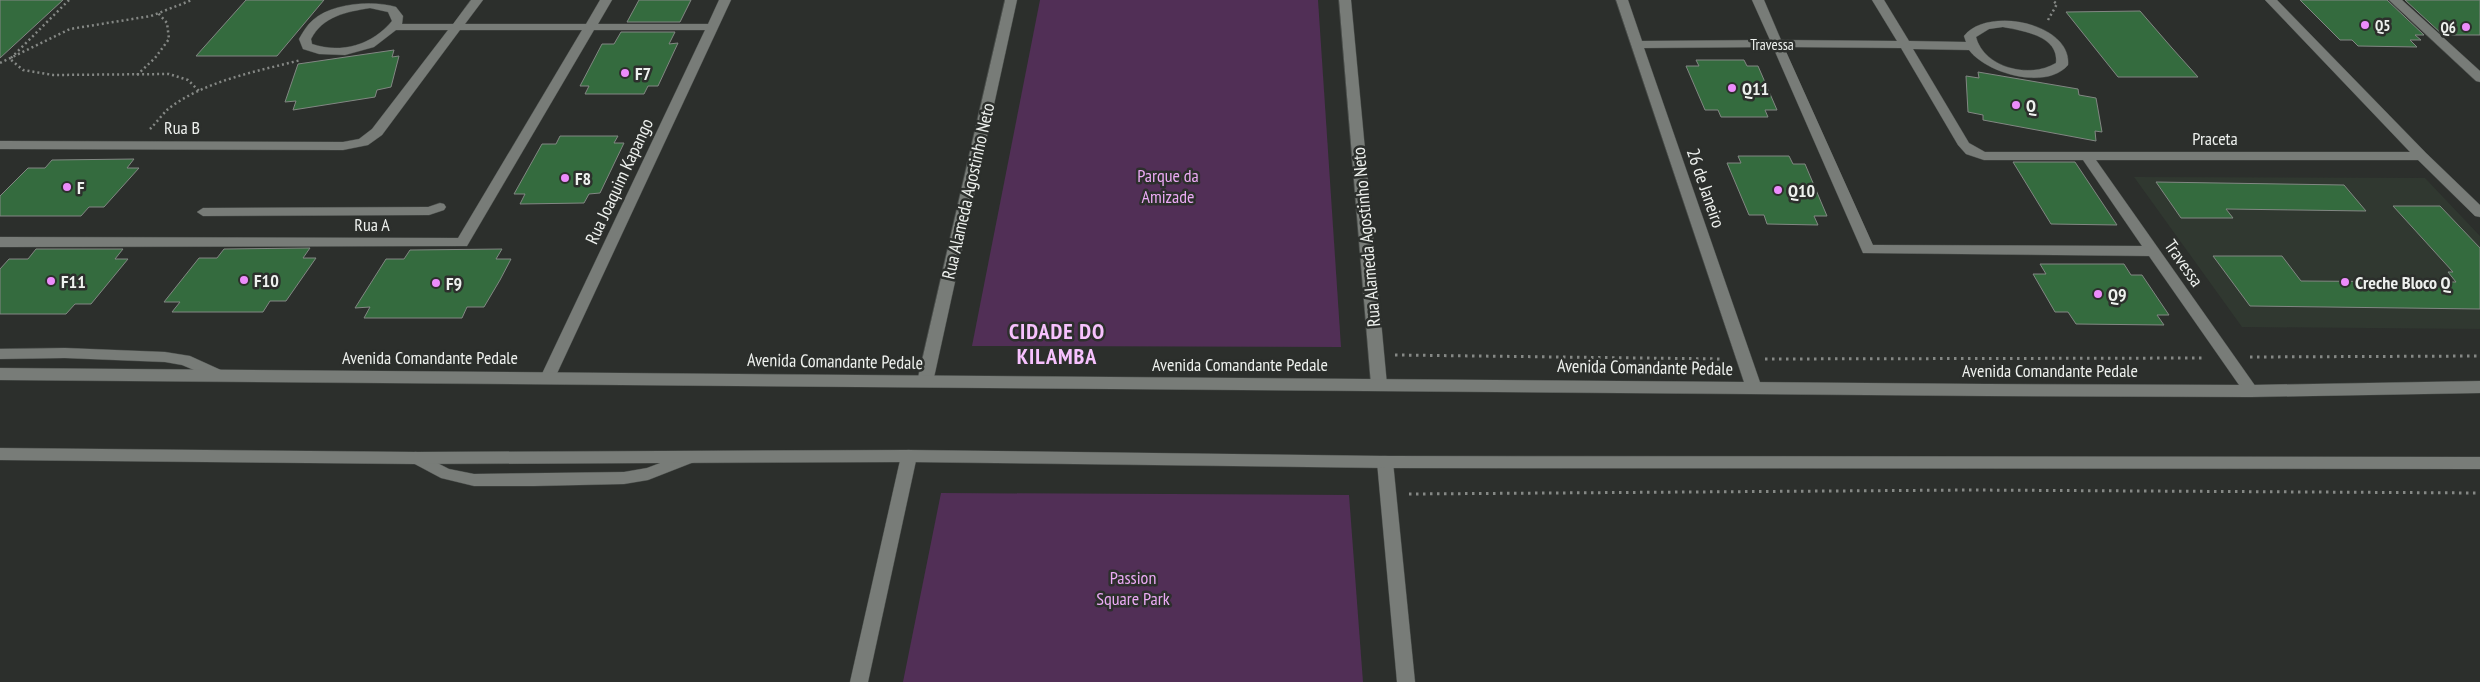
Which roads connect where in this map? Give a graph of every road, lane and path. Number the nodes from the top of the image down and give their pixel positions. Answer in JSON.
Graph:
{"nodes":[{"id":1,"x":69,"y":0,"type":"edge"},
{"id":2,"x":192,"y":0,"type":"edge"},
{"id":3,"x":477,"y":0,"type":"edge"},
{"id":4,"x":606,"y":0,"type":"edge"},
{"id":5,"x":725,"y":0,"type":"edge"},
{"id":6,"x":1010,"y":0,"type":"edge"},
{"id":7,"x":1345,"y":0,"type":"edge"},
{"id":8,"x":1622,"y":0,"type":"edge"},
{"id":9,"x":1758,"y":0,"type":"edge"},
{"id":10,"x":1878,"y":0,"type":"edge"},
{"id":11,"x":2271,"y":0,"type":"edge"},
{"id":12,"x":2395,"y":0,"type":"edge"},
{"id":13,"x":158,"y":13,"type":"junction"},
{"id":14,"x":395,"y":27,"type":"junction"},
{"id":15,"x":457,"y":27,"type":"junction"},
{"id":16,"x":588,"y":27,"type":"junction"},
{"id":17,"x":712,"y":27,"type":"junction"},
{"id":18,"x":1777,"y":43,"type":"junction"},
{"id":19,"x":1639,"y":45,"type":"junction"},
{"id":20,"x":1904,"y":45,"type":"junction"},
{"id":21,"x":1971,"y":46,"type":"junction"},
{"id":22,"x":10,"y":59,"type":"junction"},
{"id":23,"x":303,"y":60,"type":"dead end"},
{"id":24,"x":0,"y":64,"type":"edge"},
{"id":25,"x":136,"y":75,"type":"junction"},
{"id":26,"x":2480,"y":78,"type":"edge"},
{"id":27,"x":200,"y":92,"type":"junction"},
{"id":28,"x":134,"y":146,"type":"junction"},
{"id":29,"x":3,"y":148,"type":"edge"},
{"id":30,"x":2421,"y":156,"type":"junction"},
{"id":31,"x":2087,"y":157,"type":"junction"},
{"id":32,"x":440,"y":207,"type":"dead end"},
{"id":33,"x":203,"y":212,"type":"dead end"},
{"id":34,"x":2480,"y":213,"type":"edge"},
{"id":35,"x":0,"y":242,"type":"edge"},
{"id":36,"x":2152,"y":251,"type":"junction"},
{"id":37,"x":0,"y":354,"type":"edge"},
{"id":38,"x":1376,"y":354,"type":"junction"},
{"id":39,"x":2480,"y":356,"type":"edge"},
{"id":40,"x":2227,"y":358,"type":"junction"},
{"id":41,"x":1744,"y":359,"type":"junction"},
{"id":42,"x":0,"y":374,"type":"edge"},
{"id":43,"x":218,"y":376,"type":"junction"},
{"id":44,"x":548,"y":378,"type":"junction"},
{"id":45,"x":925,"y":382,"type":"junction"},
{"id":46,"x":1379,"y":385,"type":"junction"},
{"id":47,"x":2480,"y":387,"type":"edge"},
{"id":48,"x":1754,"y":388,"type":"junction"},
{"id":49,"x":2251,"y":391,"type":"junction"},
{"id":50,"x":0,"y":454,"type":"edge"},
{"id":51,"x":909,"y":456,"type":"junction"},
{"id":52,"x":1385,"y":462,"type":"junction"},
{"id":53,"x":2480,"y":463,"type":"edge"},
{"id":54,"x":2480,"y":493,"type":"edge"},
{"id":55,"x":1388,"y":494,"type":"junction"},
{"id":56,"x":859,"y":682,"type":"edge"},
{"id":57,"x":1406,"y":682,"type":"edge"}],
"edges":[{"from":1,"to":22,"type":"path"},
{"from":2,"to":13,"type":"path"},
{"from":3,"to":15,"type":"street"},
{"from":4,"to":16,"type":"street","name":"Rua A"},
{"from":5,"to":17,"type":"street","name":"Rua Joaquim Kapango"},
{"from":6,"to":45,"type":"street","name":"Rua Alameda Agostinho Neto"},
{"from":7,"to":38,"type":"street","name":"Rua Alameda Agostinho Neto"},
{"from":8,"to":19,"type":"street","name":"26 de Janeiro"},
{"from":9,"to":18,"type":"street"},
{"from":10,"to":20,"type":"street","name":"Praceta"},
{"from":11,"to":30,"type":"street"},
{"from":12,"to":26,"type":"street"},
{"from":13,"to":22,"type":"path"},
{"from":13,"to":25,"type":"path"},
{"from":14,"to":14,"type":"street"},
{"from":14,"to":15,"type":"street"},
{"from":15,"to":16,"type":"street"},
{"from":15,"to":28,"type":"street","name":"Rua B"},
{"from":16,"to":17,"type":"street"},
{"from":16,"to":35,"type":"street","name":"Rua A"},
{"from":17,"to":44,"type":"street","name":"Rua Joaquim Kapango"},
{"from":18,"to":19,"type":"street","name":"Travessa"},
{"from":18,"to":20,"type":"street","name":"Travessa"},
{"from":18,"to":36,"type":"street"},
{"from":19,"to":41,"type":"street","name":"26 de Janeiro"},
{"from":20,"to":21,"type":"street","name":"Travessa"},
{"from":20,"to":31,"type":"street","name":"Praceta"},
{"from":21,"to":21,"type":"street"},
{"from":22,"to":24,"type":"path"},
{"from":22,"to":25,"type":"path"},
{"from":23,"to":27,"type":"path"},
{"from":25,"to":27,"type":"path"},
{"from":27,"to":28,"type":"path"},
{"from":28,"to":29,"type":"street","name":"Rua B"},
{"from":30,"to":31,"type":"street","name":"Praceta"},
{"from":30,"to":34,"type":"street"},
{"from":31,"to":36,"type":"street","name":"Travessa"},
{"from":32,"to":33,"type":"lane"},
{"from":36,"to":40,"type":"street","name":"Travessa"},
{"from":37,"to":43,"type":"lane"},
{"from":38,"to":41,"type":"path"},
{"from":38,"to":46,"type":"street","name":"Rua Alameda Agostinho Neto"},
{"from":39,"to":40,"type":"path"},
{"from":40,"to":41,"type":"path"},
{"from":40,"to":49,"type":"street","name":"Travessa"},
{"from":41,"to":48,"type":"street","name":"26 de Janeiro"},
{"from":42,"to":43,"type":"street","name":"Avenida Comandante Pedale"},
{"from":43,"to":44,"type":"street","name":"Avenida Comandante Pedale"},
{"from":44,"to":45,"type":"street","name":"Avenida Comandante Pedale"},
{"from":45,"to":46,"type":"street","name":"Avenida Comandante Pedale"},
{"from":46,"to":48,"type":"street","name":"Avenida Comandante Pedale"},
{"from":47,"to":49,"type":"street","name":"Avenida Comandante Pedale"},
{"from":48,"to":49,"type":"street","name":"Avenida Comandante Pedale"},
{"from":50,"to":51,"type":"street"},
{"from":51,"to":52,"type":"street"},
{"from":51,"to":56,"type":"street"},
{"from":52,"to":53,"type":"street"},
{"from":52,"to":55,"type":"street"},
{"from":54,"to":55,"type":"path"},
{"from":55,"to":57,"type":"street"}]}
